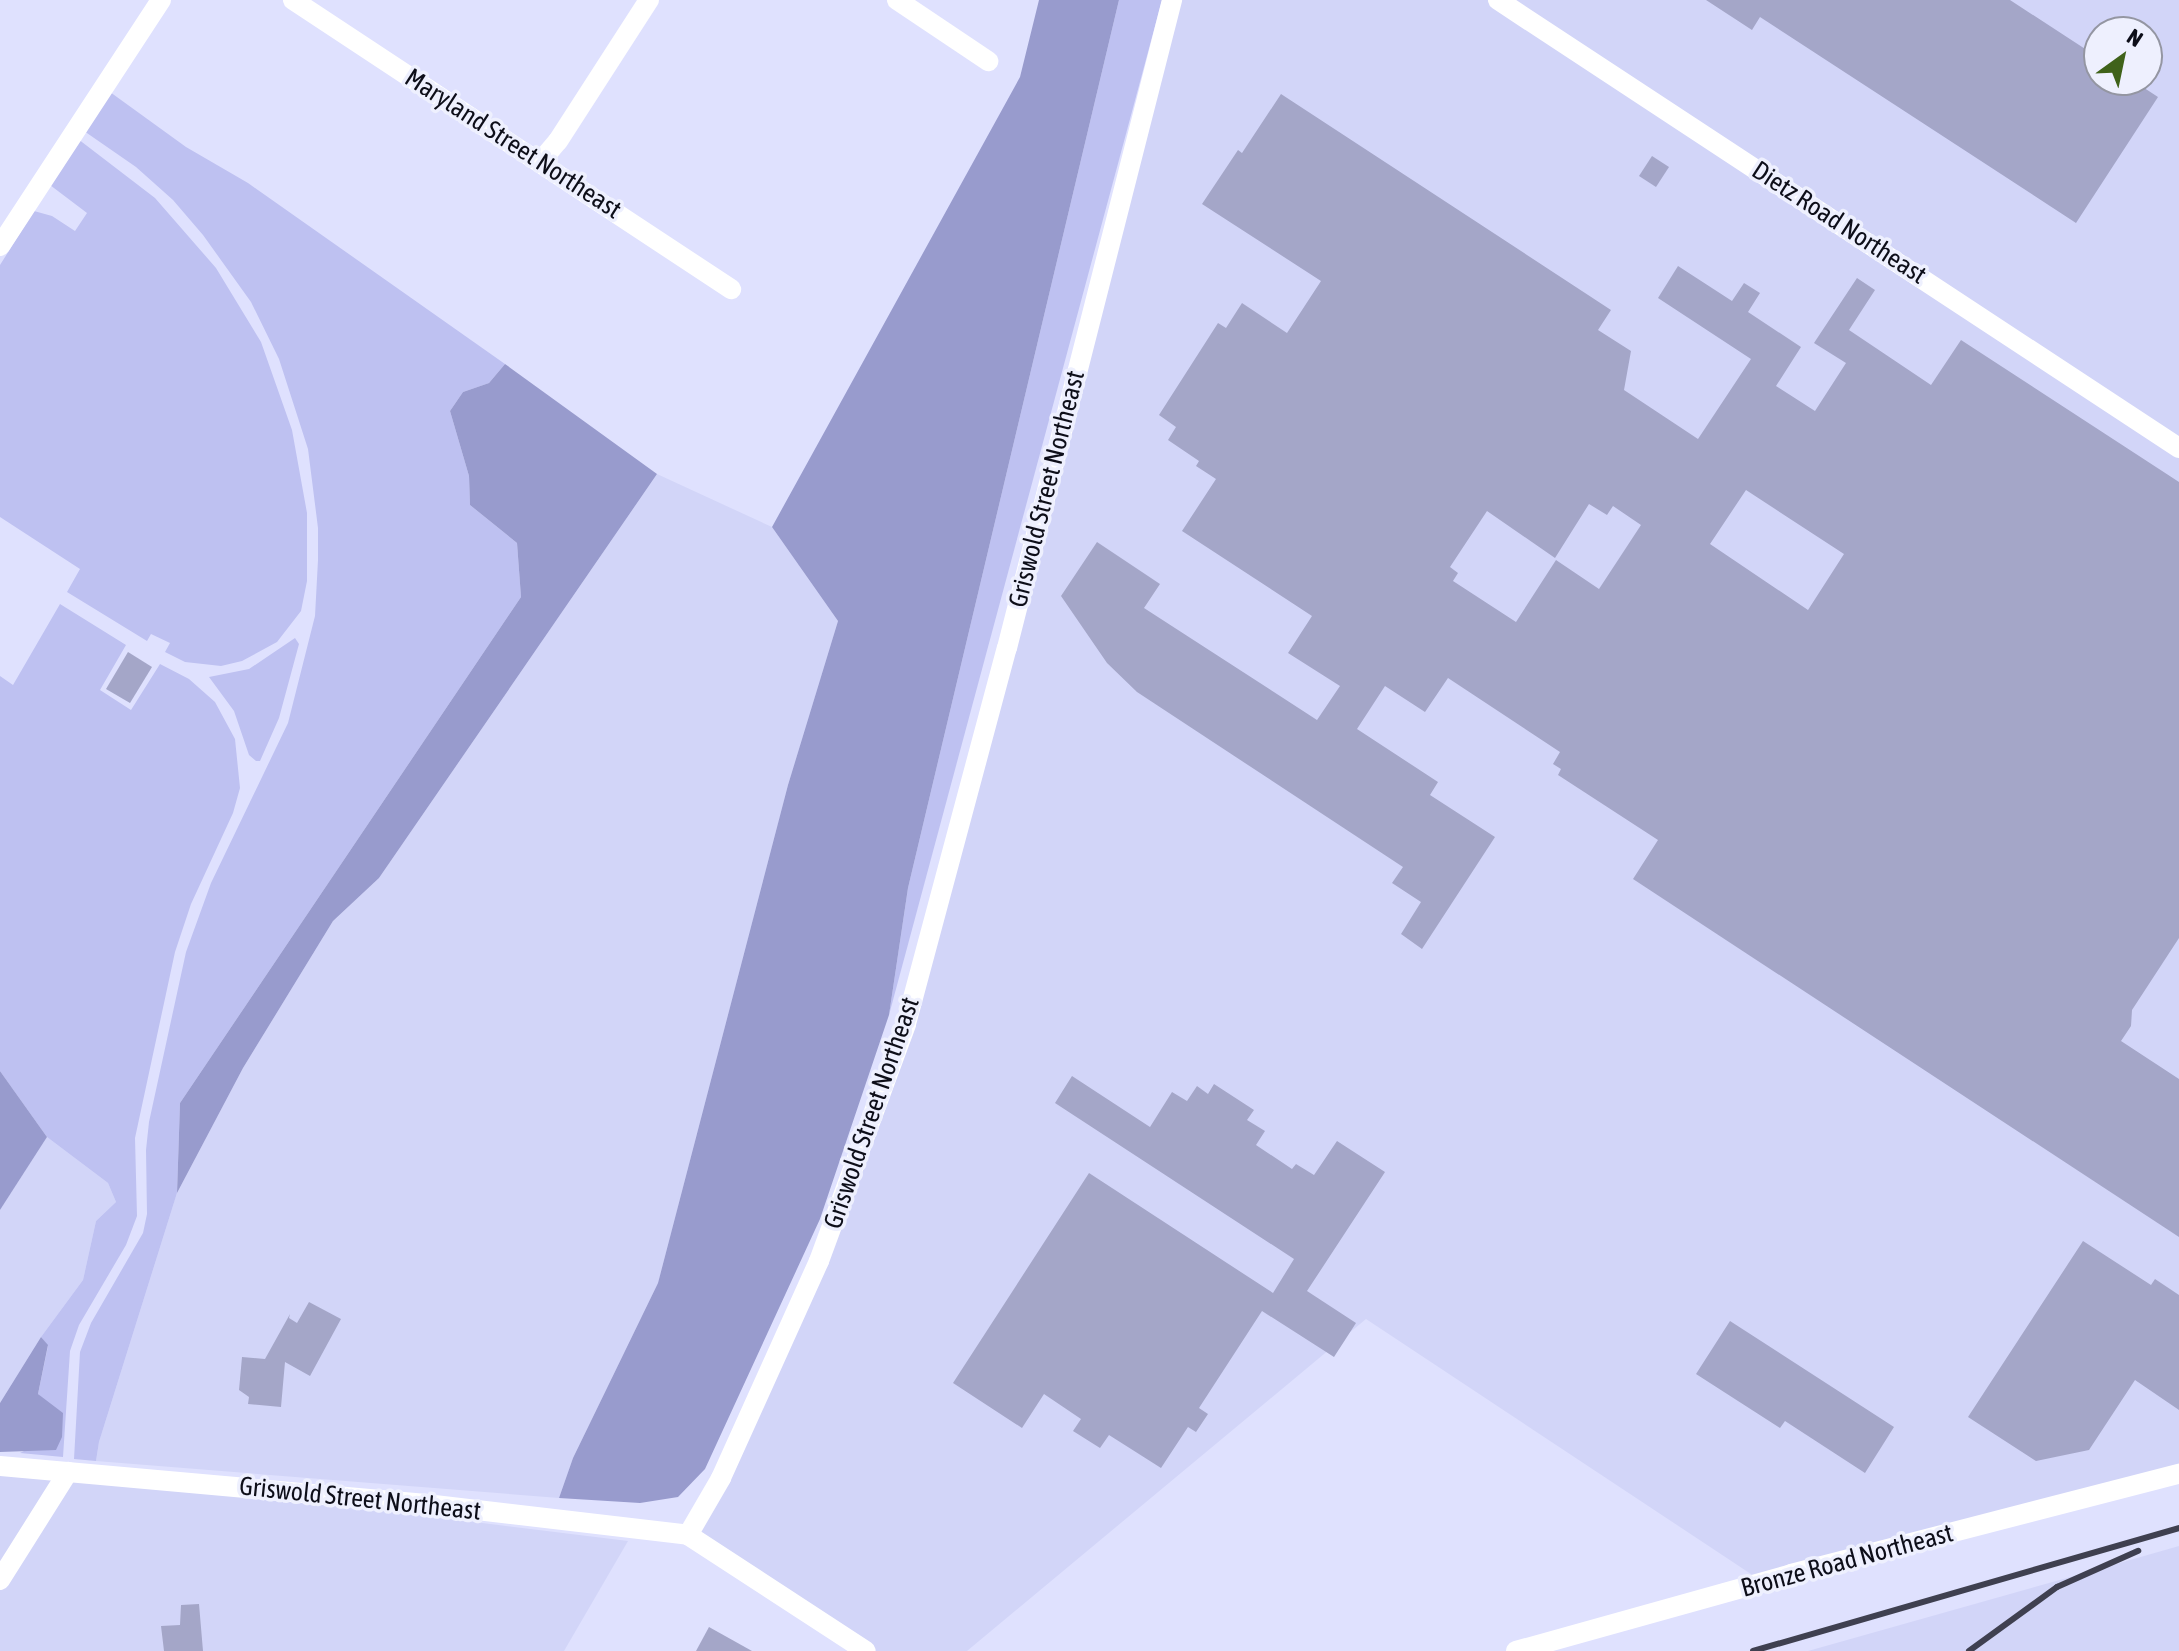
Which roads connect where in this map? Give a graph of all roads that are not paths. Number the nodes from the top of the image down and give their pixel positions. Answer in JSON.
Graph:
{"nodes":[{"id":1,"x":161,"y":0,"type":"edge"},
{"id":2,"x":293,"y":0,"type":"edge"},
{"id":3,"x":649,"y":0,"type":"edge"},
{"id":4,"x":897,"y":0,"type":"edge"},
{"id":5,"x":1172,"y":0,"type":"edge"},
{"id":6,"x":1498,"y":0,"type":"edge"},
{"id":7,"x":988,"y":61,"type":"dead end"},
{"id":8,"x":541,"y":161,"type":"junction"},
{"id":9,"x":3,"y":232,"type":"edge"},
{"id":10,"x":731,"y":289,"type":"dead end"},
{"id":11,"x":2179,"y":448,"type":"edge"},
{"id":12,"x":0,"y":1466,"type":"edge"},
{"id":13,"x":68,"y":1472,"type":"junction"},
{"id":14,"x":2179,"y":1474,"type":"edge"},
{"id":15,"x":688,"y":1535,"type":"junction"},
{"id":16,"x":0,"y":1580,"type":"edge"},
{"id":17,"x":866,"y":1651,"type":"edge"},
{"id":18,"x":1516,"y":1651,"type":"edge"}],
"edges":[{"from":1,"to":9,"type":"street"},
{"from":2,"to":8,"type":"street","name":"Maryland Street Northeast"},
{"from":3,"to":8,"type":"street"},
{"from":4,"to":7,"type":"street"},
{"from":5,"to":15,"type":"street","name":"Griswold Street Northeast"},
{"from":6,"to":11,"type":"street","name":"Dietz Road Northeast"},
{"from":8,"to":10,"type":"street","name":"Maryland Street Northeast"},
{"from":12,"to":13,"type":"street","name":"Griswold Street Northeast"},
{"from":13,"to":15,"type":"street","name":"Griswold Street Northeast"},
{"from":13,"to":16,"type":"street"},
{"from":14,"to":18,"type":"street","name":"Bronze Road Northeast"},
{"from":15,"to":17,"type":"street"}]}
